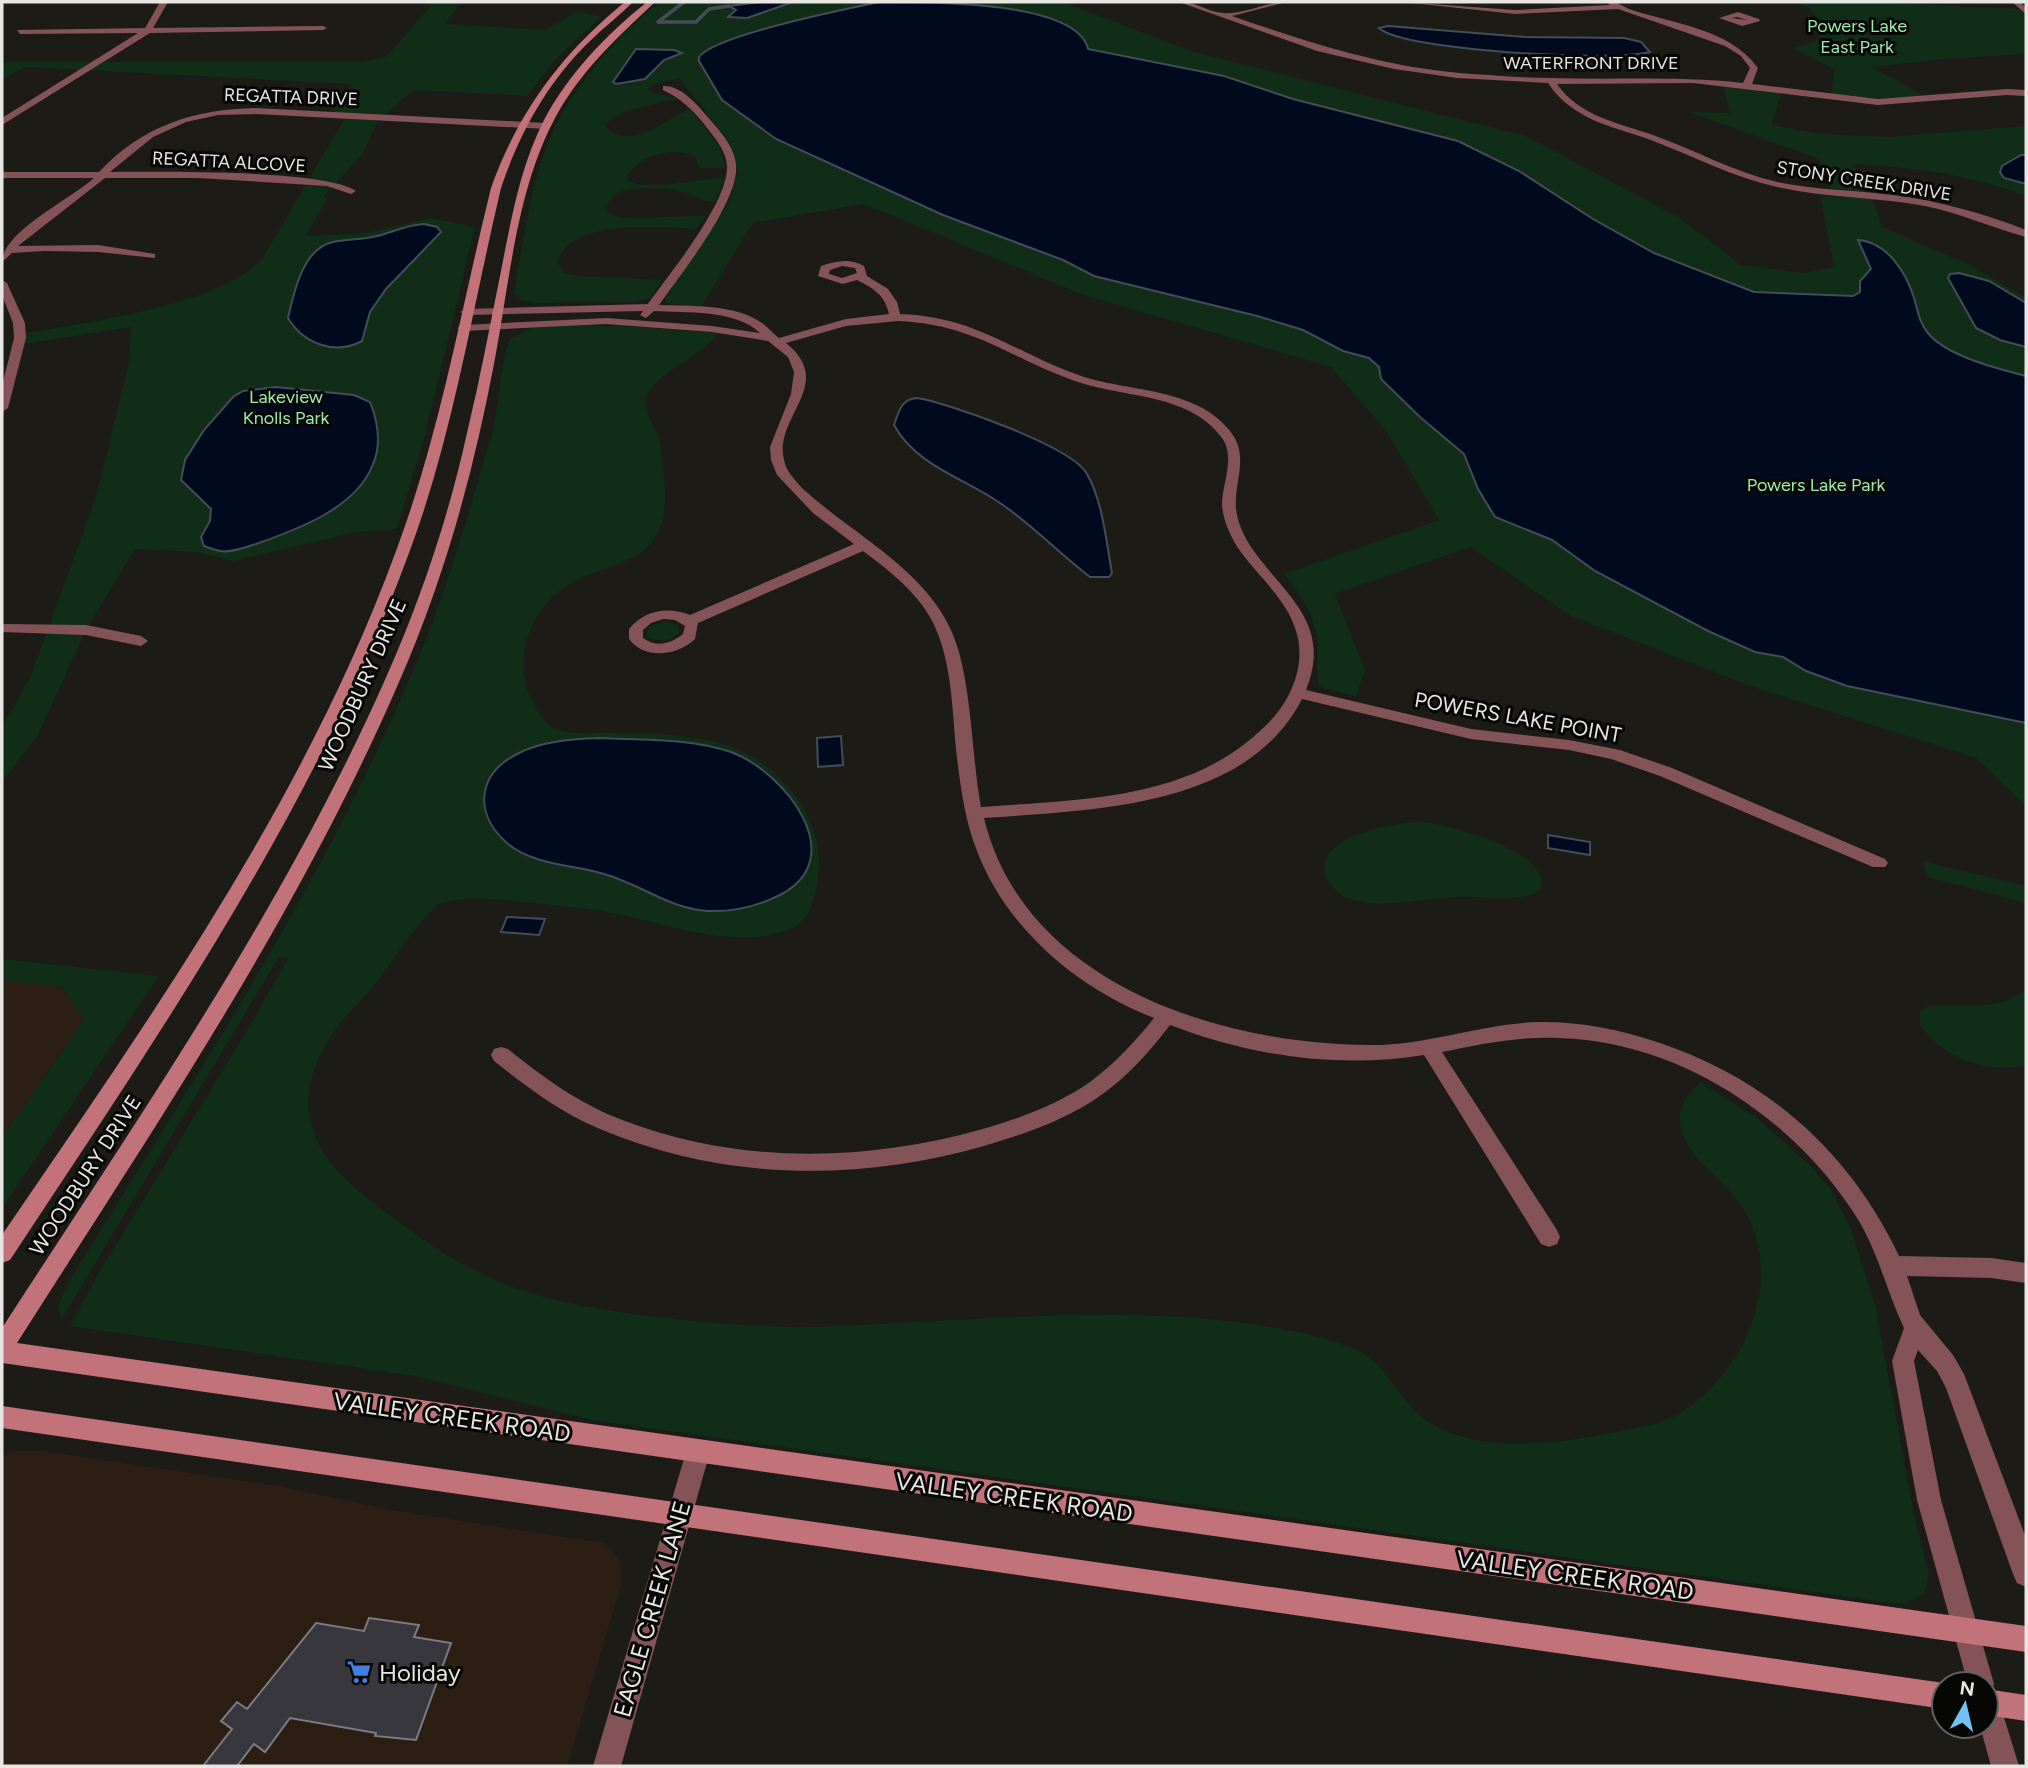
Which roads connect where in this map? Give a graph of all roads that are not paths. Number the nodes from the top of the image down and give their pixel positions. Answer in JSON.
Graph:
{"nodes":[{"id":1,"x":164,"y":2,"type":"edge"},
{"id":2,"x":629,"y":2,"type":"edge"},
{"id":3,"x":651,"y":2,"type":"edge"},
{"id":4,"x":1183,"y":2,"type":"edge"},
{"id":5,"x":1282,"y":2,"type":"edge"},
{"id":6,"x":1406,"y":2,"type":"edge"},
{"id":7,"x":2016,"y":2,"type":"edge"},
{"id":8,"x":1613,"y":4,"type":"edge"},
{"id":9,"x":2026,"y":12,"type":"edge"},
{"id":10,"x":1223,"y":16,"type":"junction"},
{"id":11,"x":1731,"y":23,"type":"dead end"},
{"id":12,"x":323,"y":28,"type":"dead end"},
{"id":13,"x":147,"y":31,"type":"junction"},
{"id":14,"x":20,"y":33,"type":"dead end"},
{"id":15,"x":1699,"y":34,"type":"junction"},
{"id":16,"x":1551,"y":81,"type":"junction"},
{"id":17,"x":1747,"y":85,"type":"junction"},
{"id":18,"x":666,"y":88,"type":"dead end"},
{"id":19,"x":2026,"y":90,"type":"edge"},
{"id":20,"x":2,"y":122,"type":"edge"},
{"id":21,"x":521,"y":125,"type":"junction"},
{"id":22,"x":546,"y":126,"type":"junction"},
{"id":23,"x":104,"y":174,"type":"junction"},
{"id":24,"x":2,"y":175,"type":"edge"},
{"id":25,"x":351,"y":191,"type":"dead end"},
{"id":26,"x":2026,"y":234,"type":"edge"},
{"id":27,"x":5,"y":254,"type":"edge"},
{"id":28,"x":151,"y":256,"type":"dead end"},
{"id":29,"x":860,"y":277,"type":"dead end"},
{"id":30,"x":2,"y":283,"type":"edge"},
{"id":31,"x":651,"y":308,"type":"junction"},
{"id":32,"x":498,"y":310,"type":"junction"},
{"id":33,"x":895,"y":317,"type":"junction"},
{"id":34,"x":465,"y":320,"type":"junction"},
{"id":35,"x":641,"y":323,"type":"junction"},
{"id":36,"x":495,"y":326,"type":"junction"},
{"id":37,"x":775,"y":340,"type":"junction"},
{"id":38,"x":2,"y":406,"type":"edge"},
{"id":39,"x":864,"y":545,"type":"junction"},
{"id":40,"x":689,"y":621,"type":"dead end"},
{"id":41,"x":2,"y":628,"type":"edge"},
{"id":42,"x":141,"y":641,"type":"dead end"},
{"id":43,"x":1298,"y":693,"type":"junction"},
{"id":44,"x":975,"y":813,"type":"junction"},
{"id":45,"x":1879,"y":863,"type":"dead end"},
{"id":46,"x":1166,"y":1016,"type":"junction"},
{"id":47,"x":1429,"y":1047,"type":"junction"},
{"id":48,"x":501,"y":1055,"type":"dead end"},
{"id":49,"x":1549,"y":1237,"type":"dead end"},
{"id":50,"x":2,"y":1253,"type":"edge"},
{"id":51,"x":1893,"y":1266,"type":"junction"},
{"id":52,"x":2026,"y":1273,"type":"edge"},
{"id":53,"x":1916,"y":1328,"type":"junction"},
{"id":54,"x":2,"y":1350,"type":"edge"},
{"id":55,"x":2,"y":1417,"type":"edge"},
{"id":56,"x":698,"y":1452,"type":"junction"},
{"id":57,"x":679,"y":1515,"type":"junction"},
{"id":58,"x":2026,"y":1574,"type":"edge"},
{"id":59,"x":1966,"y":1630,"type":"junction"},
{"id":60,"x":2026,"y":1639,"type":"edge"},
{"id":61,"x":1977,"y":1670,"type":"edge"},
{"id":62,"x":1930,"y":1694,"type":"edge"},
{"id":63,"x":2000,"y":1704,"type":"edge"},
{"id":64,"x":2026,"y":1708,"type":"edge"},
{"id":65,"x":1997,"y":1740,"type":"edge"},
{"id":66,"x":607,"y":1766,"type":"edge"},
{"id":67,"x":2005,"y":1766,"type":"edge"}],
"edges":[{"from":1,"to":13,"type":"street"},
{"from":2,"to":21,"type":"main road","name":"WOODBURY DRIVE"},
{"from":3,"to":22,"type":"main road","name":"WOODBURY DRIVE"},
{"from":4,"to":10,"type":"street","name":"WATERFRONT DRIVE"},
{"from":5,"to":10,"type":"street"},
{"from":6,"to":8,"type":"street"},
{"from":7,"to":9,"type":"street"},
{"from":8,"to":15,"type":"street"},
{"from":10,"to":16,"type":"street","name":"WATERFRONT DRIVE"},
{"from":11,"to":15,"type":"street"},
{"from":12,"to":13,"type":"street"},
{"from":13,"to":14,"type":"street"},
{"from":13,"to":20,"type":"street"},
{"from":15,"to":17,"type":"street"},
{"from":16,"to":17,"type":"street","name":"WATERFRONT DRIVE"},
{"from":16,"to":26,"type":"street","name":"STONY CREEK DRIVE"},
{"from":17,"to":19,"type":"street","name":"WATERFRONT DRIVE"},
{"from":18,"to":31,"type":"street"},
{"from":21,"to":22,"type":"street","name":"REGATTA DRIVE"},
{"from":21,"to":23,"type":"street","name":"REGATTA DRIVE"},
{"from":21,"to":34,"type":"main road","name":"WOODBURY DRIVE"},
{"from":22,"to":32,"type":"main road","name":"WOODBURY DRIVE"},
{"from":23,"to":24,"type":"street","name":"REGATTA ALCOVE"},
{"from":23,"to":25,"type":"street","name":"REGATTA ALCOVE"},
{"from":23,"to":27,"type":"street","name":"REGATTA DRIVE"},
{"from":27,"to":28,"type":"street"},
{"from":29,"to":33,"type":"street"},
{"from":30,"to":38,"type":"street"},
{"from":31,"to":32,"type":"street"},
{"from":31,"to":35,"type":"street"},
{"from":31,"to":37,"type":"street"},
{"from":32,"to":34,"type":"street"},
{"from":32,"to":36,"type":"main road","name":"WOODBURY DRIVE"},
{"from":33,"to":37,"type":"street"},
{"from":33,"to":43,"type":"street"},
{"from":34,"to":36,"type":"street"},
{"from":34,"to":50,"type":"main road","name":"WOODBURY DRIVE"},
{"from":35,"to":36,"type":"street"},
{"from":35,"to":37,"type":"street"},
{"from":36,"to":54,"type":"main road","name":"WOODBURY DRIVE"},
{"from":37,"to":39,"type":"street"},
{"from":39,"to":40,"type":"street"},
{"from":39,"to":44,"type":"street"},
{"from":41,"to":42,"type":"street"},
{"from":43,"to":44,"type":"street"},
{"from":43,"to":45,"type":"street","name":"POWERS LAKE POINT"},
{"from":44,"to":46,"type":"street"},
{"from":46,"to":47,"type":"street"},
{"from":46,"to":48,"type":"street"},
{"from":47,"to":49,"type":"street"},
{"from":47,"to":51,"type":"street"},
{"from":51,"to":52,"type":"street"},
{"from":51,"to":53,"type":"street"},
{"from":53,"to":58,"type":"street"},
{"from":53,"to":59,"type":"street"},
{"from":54,"to":56,"type":"main road","name":"VALLEY CREEK ROAD"},
{"from":55,"to":57,"type":"main road"},
{"from":56,"to":57,"type":"street","name":"EAGLE CREEK LANE"},
{"from":56,"to":59,"type":"main road","name":"VALLEY CREEK ROAD"},
{"from":57,"to":62,"type":"main road"},
{"from":57,"to":66,"type":"street","name":"EAGLE CREEK LANE"},
{"from":59,"to":60,"type":"main road","name":"VALLEY CREEK ROAD"},
{"from":59,"to":61,"type":"street"},
{"from":63,"to":64,"type":"main road"},
{"from":65,"to":67,"type":"street"}]}
